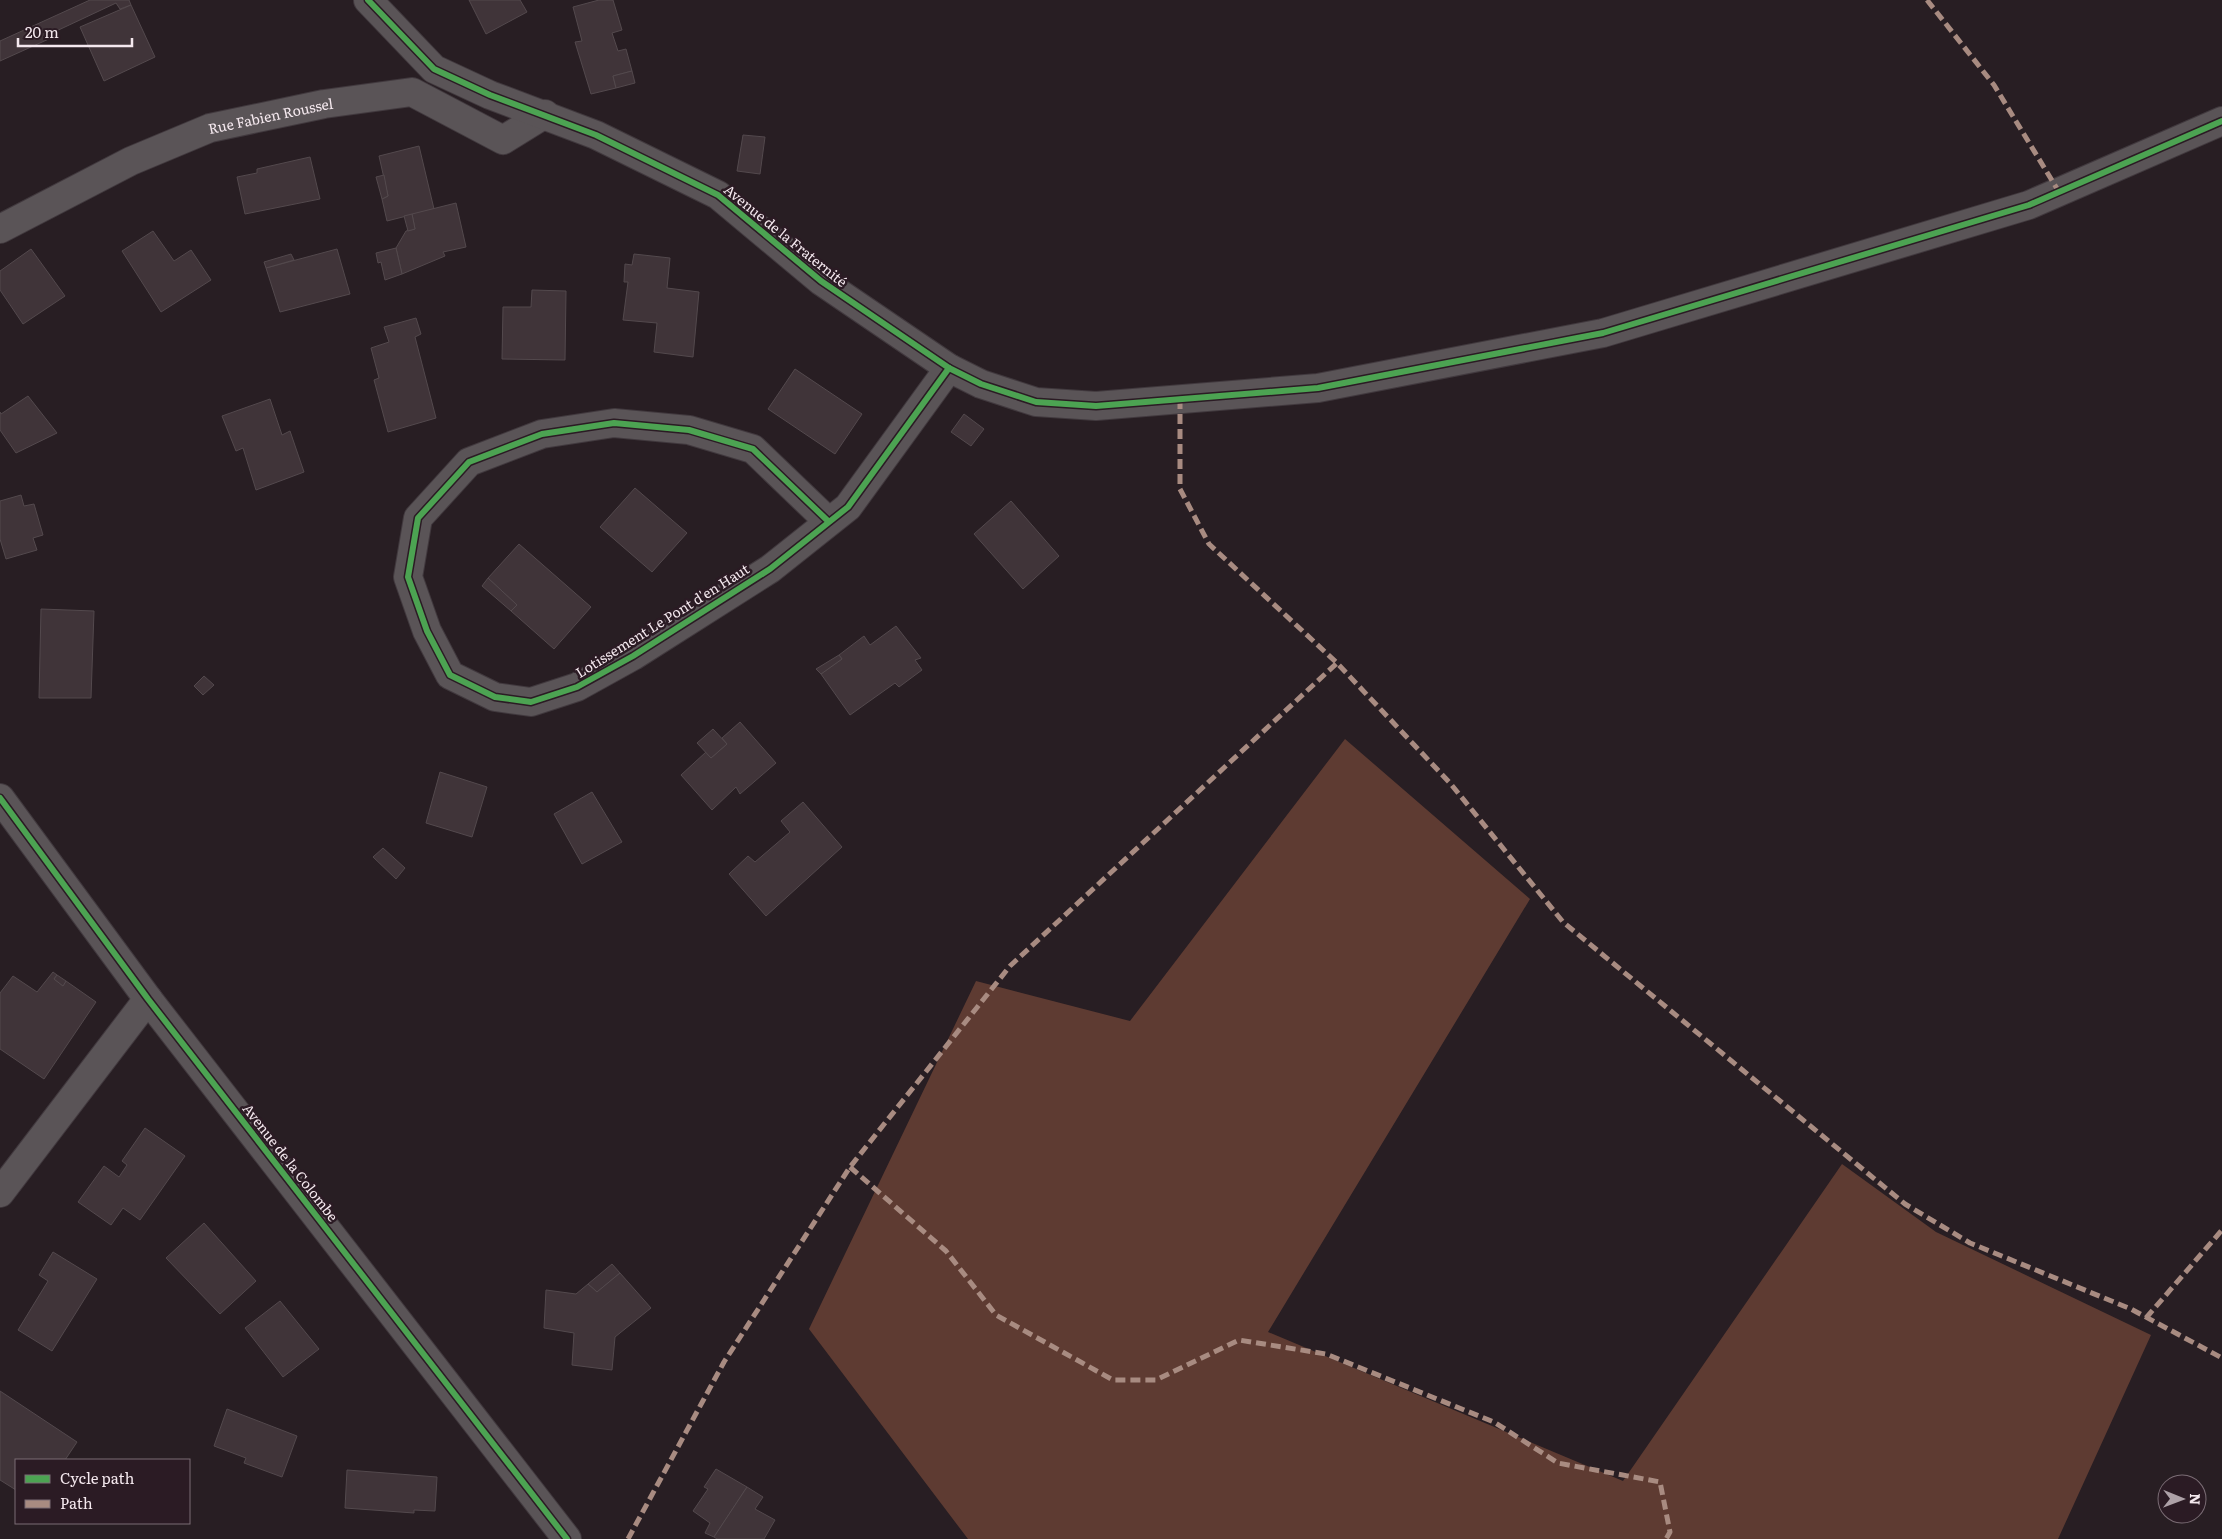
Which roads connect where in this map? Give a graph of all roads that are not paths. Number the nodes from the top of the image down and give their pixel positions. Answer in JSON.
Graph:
{"nodes":[{"id":1,"x":368,"y":0,"type":"edge"},
{"id":2,"x":545,"y":114,"type":"junction"},
{"id":3,"x":2222,"y":121,"type":"edge"},
{"id":4,"x":0,"y":229,"type":"edge"},
{"id":5,"x":949,"y":368,"type":"junction"},
{"id":6,"x":829,"y":522,"type":"junction"},
{"id":7,"x":0,"y":798,"type":"edge"},
{"id":8,"x":148,"y":999,"type":"junction"},
{"id":9,"x":0,"y":1193,"type":"edge"},
{"id":10,"x":567,"y":1539,"type":"edge"}],
"edges":[{"from":1,"to":2,"type":"street","name":"Avenue de la Fraternité"},
{"from":2,"to":4,"type":"street","name":"Rue Fabien Roussel"},
{"from":2,"to":5,"type":"street","name":"Avenue de la Fraternité"},
{"from":3,"to":5,"type":"street","name":"Avenue de la Fraternité"},
{"from":5,"to":6,"type":"street","name":"Lotissement Le Pont d'en Haut"},
{"from":6,"to":6,"type":"street","name":"Lotissement Le Pont d'en Haut"},
{"from":7,"to":8,"type":"street","name":"Avenue de la Colombe"},
{"from":8,"to":9,"type":"street"},
{"from":8,"to":10,"type":"street","name":"Avenue de la Colombe"}]}
